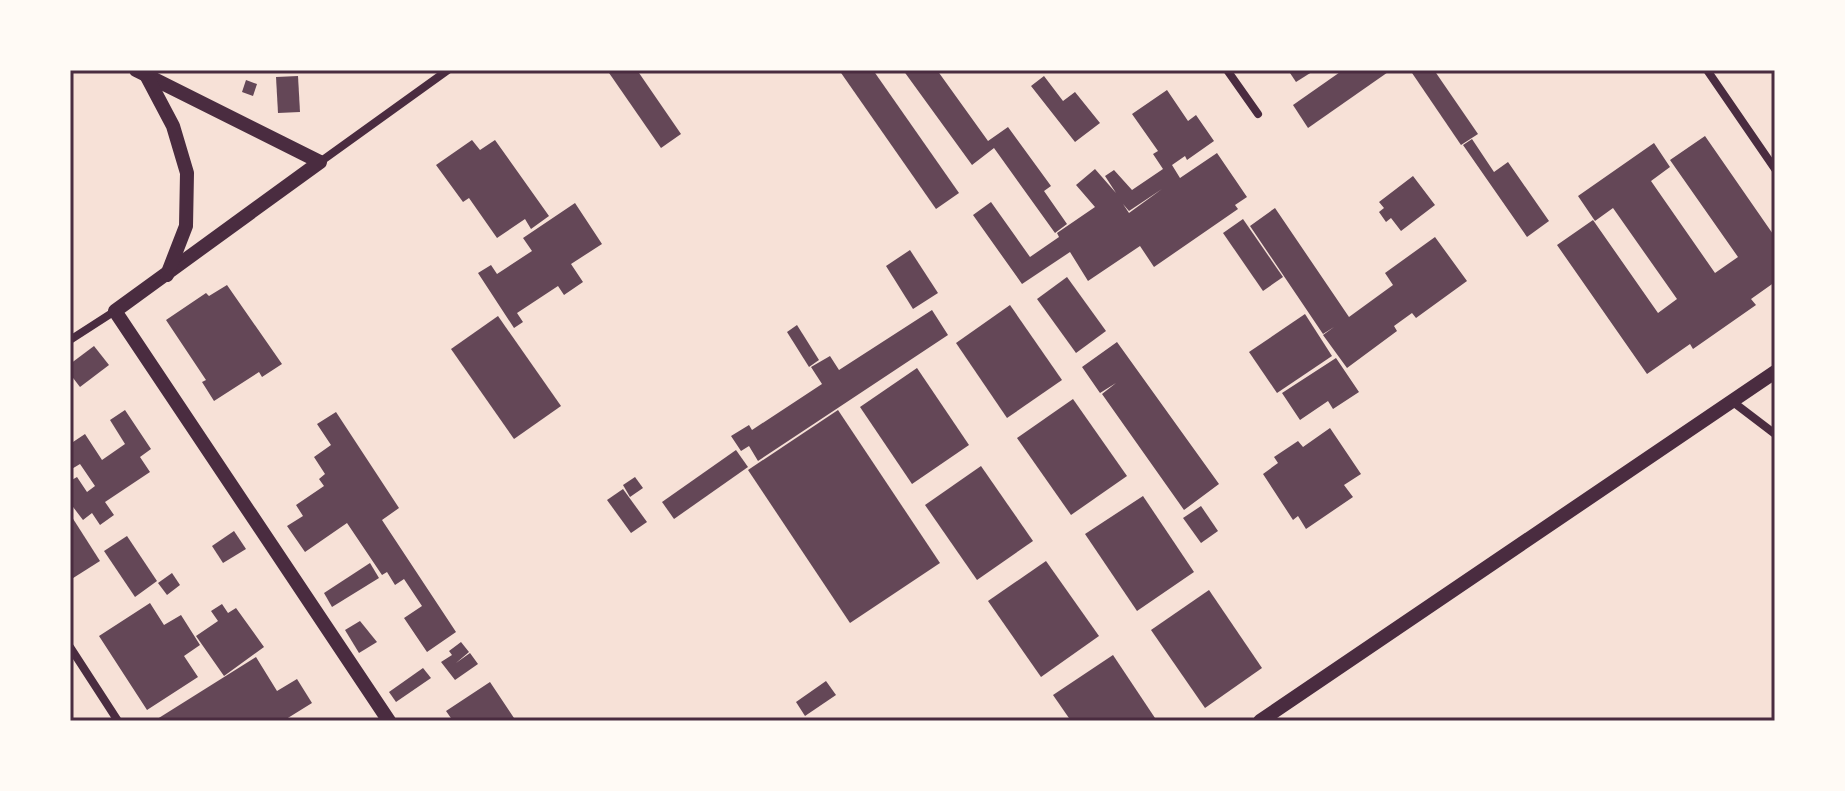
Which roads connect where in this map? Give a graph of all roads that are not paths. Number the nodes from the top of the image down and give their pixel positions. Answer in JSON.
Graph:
{"nodes":[{"id":1,"x":448,"y":70,"type":"edge"},
{"id":2,"x":1227,"y":70,"type":"edge"},
{"id":3,"x":1707,"y":70,"type":"edge"},
{"id":4,"x":141,"y":72,"type":"edge"},
{"id":5,"x":1258,"y":114,"type":"dead end"},
{"id":6,"x":320,"y":162,"type":"junction"},
{"id":7,"x":1775,"y":169,"type":"edge"},
{"id":8,"x":167,"y":275,"type":"junction"},
{"id":9,"x":115,"y":311,"type":"junction"},
{"id":10,"x":70,"y":340,"type":"edge"},
{"id":11,"x":1775,"y":372,"type":"edge"},
{"id":12,"x":1733,"y":402,"type":"junction"},
{"id":13,"x":1775,"y":434,"type":"edge"},
{"id":14,"x":70,"y":647,"type":"edge"},
{"id":15,"x":118,"y":721,"type":"edge"},
{"id":16,"x":389,"y":721,"type":"edge"},
{"id":17,"x":1260,"y":721,"type":"edge"}],
"edges":[{"from":1,"to":6,"type":"street"},
{"from":2,"to":5,"type":"street"},
{"from":3,"to":7,"type":"street"},
{"from":4,"to":6,"type":"street"},
{"from":4,"to":8,"type":"street"},
{"from":6,"to":8,"type":"street"},
{"from":8,"to":9,"type":"street"},
{"from":9,"to":10,"type":"street"},
{"from":9,"to":16,"type":"street"},
{"from":11,"to":12,"type":"street"},
{"from":12,"to":13,"type":"street"},
{"from":12,"to":17,"type":"street"},
{"from":14,"to":15,"type":"street"}]}
